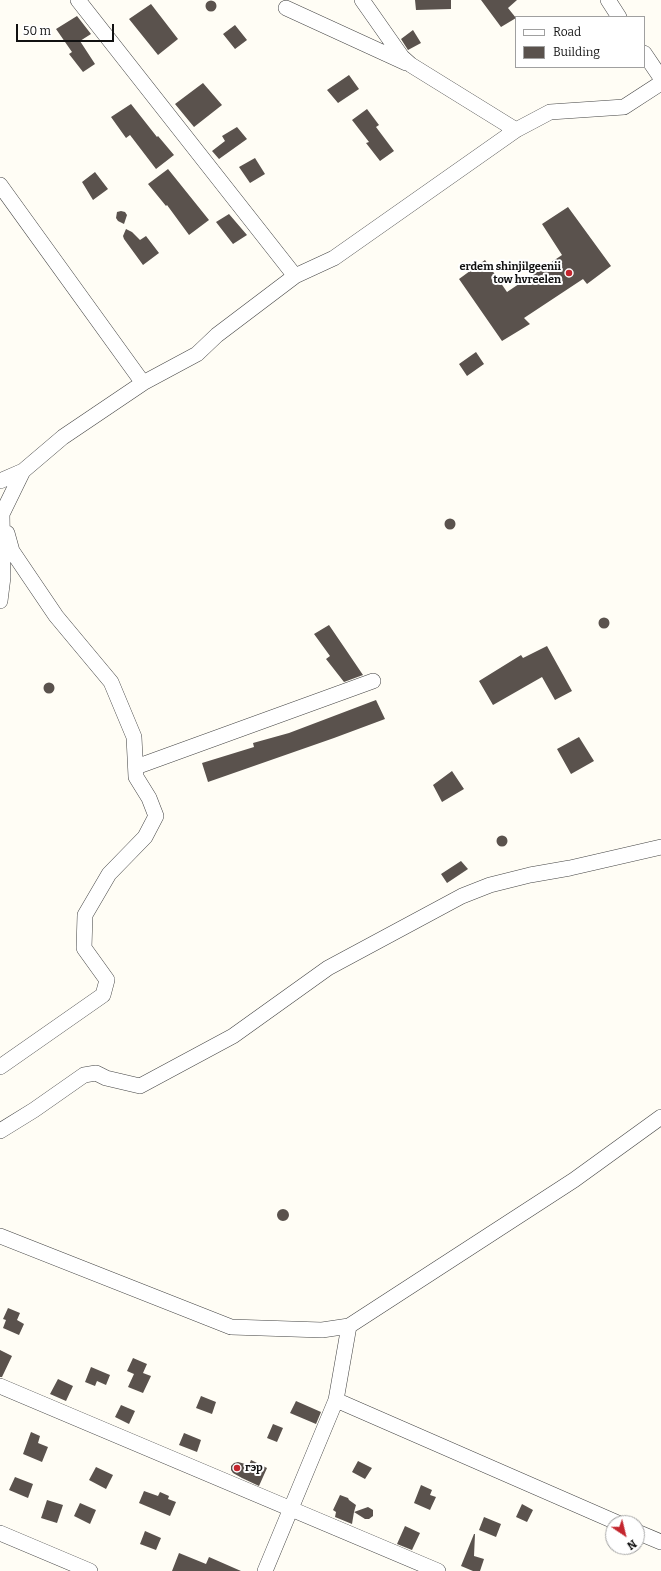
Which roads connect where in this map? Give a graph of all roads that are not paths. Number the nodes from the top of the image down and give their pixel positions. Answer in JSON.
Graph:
{"nodes":[{"id":1,"x":78,"y":0,"type":"edge"},
{"id":2,"x":362,"y":0,"type":"edge"},
{"id":3,"x":608,"y":0,"type":"edge"},
{"id":4,"x":286,"y":8,"type":"dead end"},
{"id":5,"x":618,"y":16,"type":"edge"},
{"id":6,"x":645,"y":54,"type":"edge"},
{"id":7,"x":411,"y":65,"type":"junction"},
{"id":8,"x":661,"y":78,"type":"edge"},
{"id":9,"x":661,"y":83,"type":"edge"},
{"id":10,"x":516,"y":130,"type":"junction"},
{"id":11,"x":0,"y":185,"type":"edge"},
{"id":12,"x":295,"y":276,"type":"junction"},
{"id":13,"x":143,"y":383,"type":"junction"},
{"id":14,"x":23,"y":471,"type":"junction"},
{"id":15,"x":0,"y":481,"type":"edge"},
{"id":16,"x":2,"y":514,"type":"junction"},
{"id":17,"x":0,"y":601,"type":"edge"},
{"id":18,"x":373,"y":681,"type":"dead end"},
{"id":19,"x":136,"y":767,"type":"junction"},
{"id":20,"x":661,"y":847,"type":"edge"},
{"id":21,"x":0,"y":1067,"type":"edge"},
{"id":22,"x":661,"y":1117,"type":"edge"},
{"id":23,"x":0,"y":1131,"type":"edge"},
{"id":24,"x":0,"y":1236,"type":"edge"},
{"id":25,"x":349,"y":1326,"type":"junction"},
{"id":26,"x":0,"y":1386,"type":"edge"},
{"id":27,"x":336,"y":1400,"type":"junction"},
{"id":28,"x":292,"y":1508,"type":"junction"},
{"id":29,"x":605,"y":1517,"type":"edge"},
{"id":30,"x":0,"y":1534,"type":"edge"},
{"id":31,"x":645,"y":1535,"type":"edge"},
{"id":32,"x":661,"y":1542,"type":"edge"},
{"id":33,"x":86,"y":1570,"type":"edge"},
{"id":34,"x":265,"y":1571,"type":"edge"},
{"id":35,"x":438,"y":1571,"type":"edge"}],
"edges":[{"from":1,"to":12,"type":"street"},
{"from":2,"to":7,"type":"street"},
{"from":3,"to":5,"type":"street"},
{"from":4,"to":7,"type":"street"},
{"from":6,"to":8,"type":"street"},
{"from":7,"to":10,"type":"street"},
{"from":9,"to":10,"type":"street"},
{"from":10,"to":12,"type":"street"},
{"from":11,"to":13,"type":"street"},
{"from":12,"to":13,"type":"street"},
{"from":13,"to":14,"type":"street"},
{"from":14,"to":15,"type":"street"},
{"from":14,"to":16,"type":"street"},
{"from":16,"to":17,"type":"street"},
{"from":16,"to":19,"type":"street"},
{"from":18,"to":19,"type":"street"},
{"from":19,"to":21,"type":"street"},
{"from":20,"to":23,"type":"street"},
{"from":22,"to":25,"type":"street"},
{"from":24,"to":25,"type":"street"},
{"from":25,"to":27,"type":"street"},
{"from":26,"to":28,"type":"street"},
{"from":27,"to":28,"type":"street"},
{"from":27,"to":29,"type":"street"},
{"from":28,"to":34,"type":"street"},
{"from":28,"to":35,"type":"street"},
{"from":30,"to":33,"type":"street"},
{"from":31,"to":32,"type":"street"}]}
